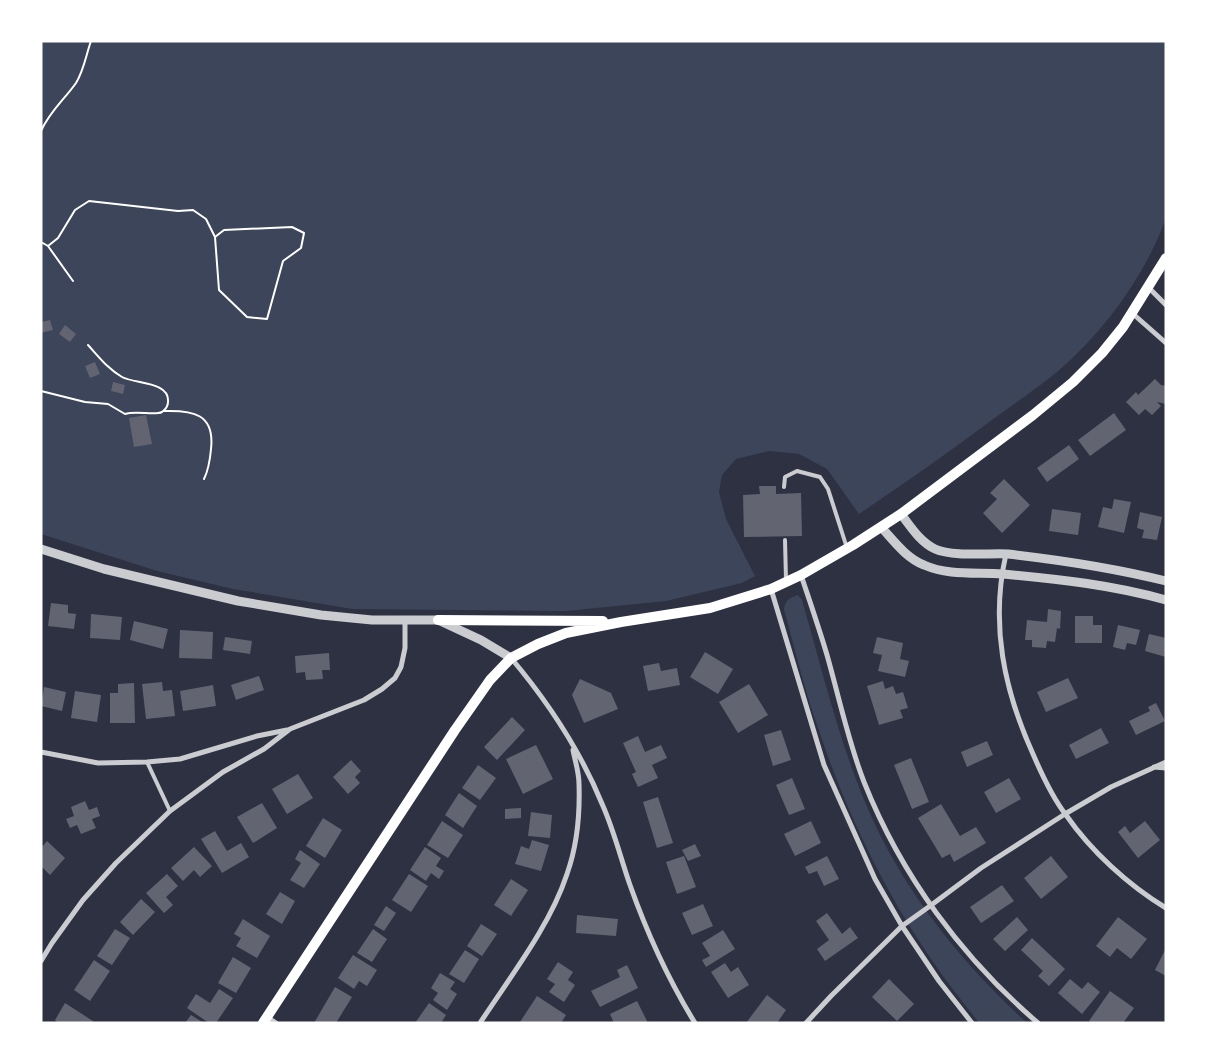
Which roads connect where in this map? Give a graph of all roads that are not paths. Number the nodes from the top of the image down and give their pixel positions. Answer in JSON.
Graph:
{"nodes":[{"id":1,"x":1166,"y":258,"type":"edge"},
{"id":2,"x":1149,"y":288,"type":"junction"},
{"id":3,"x":1166,"y":305,"type":"edge"},
{"id":4,"x":1132,"y":313,"type":"junction"},
{"id":5,"x":1166,"y":343,"type":"edge"},
{"id":6,"x":784,"y":487,"type":"dead end"},
{"id":7,"x":900,"y":514,"type":"junction"},
{"id":8,"x":881,"y":527,"type":"junction"},
{"id":9,"x":785,"y":540,"type":"dead end"},
{"id":10,"x":847,"y":548,"type":"junction"},
{"id":11,"x":41,"y":549,"type":"edge"},
{"id":12,"x":1006,"y":554,"type":"junction"},
{"id":13,"x":1001,"y":574,"type":"junction"},
{"id":14,"x":801,"y":575,"type":"junction"},
{"id":15,"x":1166,"y":581,"type":"edge"},
{"id":16,"x":786,"y":582,"type":"junction"},
{"id":17,"x":771,"y":590,"type":"junction"},
{"id":18,"x":1166,"y":600,"type":"edge"},
{"id":19,"x":438,"y":620,"type":"junction"},
{"id":20,"x":404,"y":621,"type":"junction"},
{"id":21,"x":622,"y":622,"type":"junction"},
{"id":22,"x":511,"y":658,"type":"junction"},
{"id":23,"x":290,"y":729,"type":"junction"},
{"id":24,"x":571,"y":744,"type":"junction"},
{"id":25,"x":41,"y":752,"type":"edge"},
{"id":26,"x":147,"y":762,"type":"junction"},
{"id":27,"x":1166,"y":762,"type":"edge"},
{"id":28,"x":1152,"y":767,"type":"junction"},
{"id":29,"x":1166,"y":768,"type":"edge"},
{"id":30,"x":170,"y":811,"type":"junction"},
{"id":31,"x":1065,"y":814,"type":"junction"},
{"id":32,"x":930,"y":906,"type":"junction"},
{"id":33,"x":1166,"y":908,"type":"edge"},
{"id":34,"x":902,"y":926,"type":"junction"},
{"id":35,"x":41,"y":961,"type":"edge"},
{"id":36,"x":269,"y":1021,"type":"edge"},
{"id":37,"x":480,"y":1023,"type":"edge"},
{"id":38,"x":695,"y":1023,"type":"edge"},
{"id":39,"x":806,"y":1023,"type":"edge"},
{"id":40,"x":972,"y":1023,"type":"edge"},
{"id":41,"x":1038,"y":1023,"type":"edge"}],
"edges":[{"from":1,"to":2,"type":"main road"},
{"from":2,"to":3,"type":"street"},
{"from":2,"to":4,"type":"main road"},
{"from":4,"to":5,"type":"street"},
{"from":4,"to":7,"type":"main road"},
{"from":6,"to":10,"type":"lane"},
{"from":7,"to":8,"type":"main road"},
{"from":7,"to":12,"type":"street"},
{"from":8,"to":10,"type":"main road"},
{"from":8,"to":13,"type":"street"},
{"from":9,"to":16,"type":"lane"},
{"from":10,"to":14,"type":"main road"},
{"from":11,"to":20,"type":"street"},
{"from":12,"to":13,"type":"street"},
{"from":12,"to":15,"type":"street"},
{"from":13,"to":18,"type":"street"},
{"from":13,"to":31,"type":"street"},
{"from":14,"to":16,"type":"main road"},
{"from":14,"to":32,"type":"street"},
{"from":16,"to":17,"type":"main road"},
{"from":17,"to":21,"type":"main road"},
{"from":17,"to":34,"type":"street"},
{"from":19,"to":20,"type":"street"},
{"from":19,"to":21,"type":"main road"},
{"from":19,"to":22,"type":"street"},
{"from":20,"to":23,"type":"street"},
{"from":21,"to":22,"type":"main road"},
{"from":22,"to":24,"type":"street"},
{"from":22,"to":36,"type":"main road"},
{"from":23,"to":26,"type":"street"},
{"from":23,"to":30,"type":"street"},
{"from":24,"to":37,"type":"street"},
{"from":24,"to":38,"type":"street"},
{"from":25,"to":26,"type":"street"},
{"from":26,"to":30,"type":"lane"},
{"from":27,"to":28,"type":"street"},
{"from":28,"to":29,"type":"street"},
{"from":28,"to":31,"type":"street"},
{"from":30,"to":35,"type":"street"},
{"from":31,"to":32,"type":"street"},
{"from":31,"to":33,"type":"street"},
{"from":32,"to":34,"type":"street"},
{"from":32,"to":41,"type":"street"},
{"from":34,"to":39,"type":"street"},
{"from":34,"to":40,"type":"street"}]}
